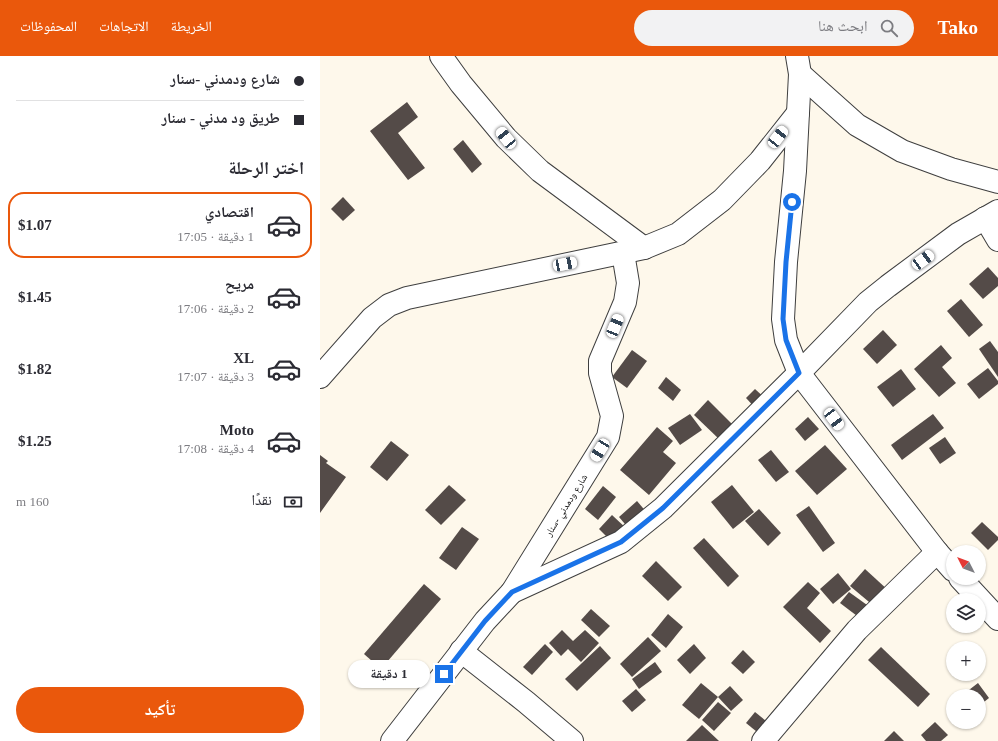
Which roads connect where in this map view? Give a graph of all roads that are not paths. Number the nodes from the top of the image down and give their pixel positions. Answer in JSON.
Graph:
{"nodes":[{"id":1,"x":441,"y":56,"type":"edge"},
{"id":2,"x":798,"y":65,"type":"edge"},
{"id":3,"x":798,"y":113,"type":"junction"},
{"id":4,"x":998,"y":182,"type":"edge"},
{"id":5,"x":992,"y":215,"type":"edge"},
{"id":6,"x":998,"y":240,"type":"edge"},
{"id":7,"x":644,"y":248,"type":"junction"},
{"id":8,"x":623,"y":253,"type":"junction"},
{"id":9,"x":799,"y":373,"type":"junction"},
{"id":10,"x":320,"y":377,"type":"edge"},
{"id":11,"x":937,"y":552,"type":"junction"},
{"id":12,"x":946,"y":562,"type":"edge"},
{"id":13,"x":966,"y":585,"type":"edge"},
{"id":14,"x":512,"y":592,"type":"junction"},
{"id":15,"x":998,"y":619,"type":"edge"},
{"id":16,"x":461,"y":651,"type":"junction"},
{"id":17,"x":392,"y":741,"type":"edge"},
{"id":18,"x":572,"y":741,"type":"edge"},
{"id":19,"x":763,"y":741,"type":"edge"}],
"edges":[{"from":1,"to":7,"type":"street"},
{"from":2,"to":3,"type":"street"},
{"from":2,"to":4,"type":"street"},
{"from":3,"to":7,"type":"street"},
{"from":3,"to":9,"type":"street"},
{"from":5,"to":6,"type":"street"},
{"from":5,"to":9,"type":"street"},
{"from":7,"to":8,"type":"street"},
{"from":8,"to":10,"type":"street"},
{"from":8,"to":14,"type":"street","name":"شارع ودمدني -سنار"},
{"from":9,"to":11,"type":"street"},
{"from":9,"to":14,"type":"street"},
{"from":11,"to":12,"type":"street"},
{"from":11,"to":19,"type":"street"},
{"from":13,"to":15,"type":"street"},
{"from":14,"to":16,"type":"street"},
{"from":16,"to":17,"type":"street"},
{"from":16,"to":18,"type":"street"}]}
